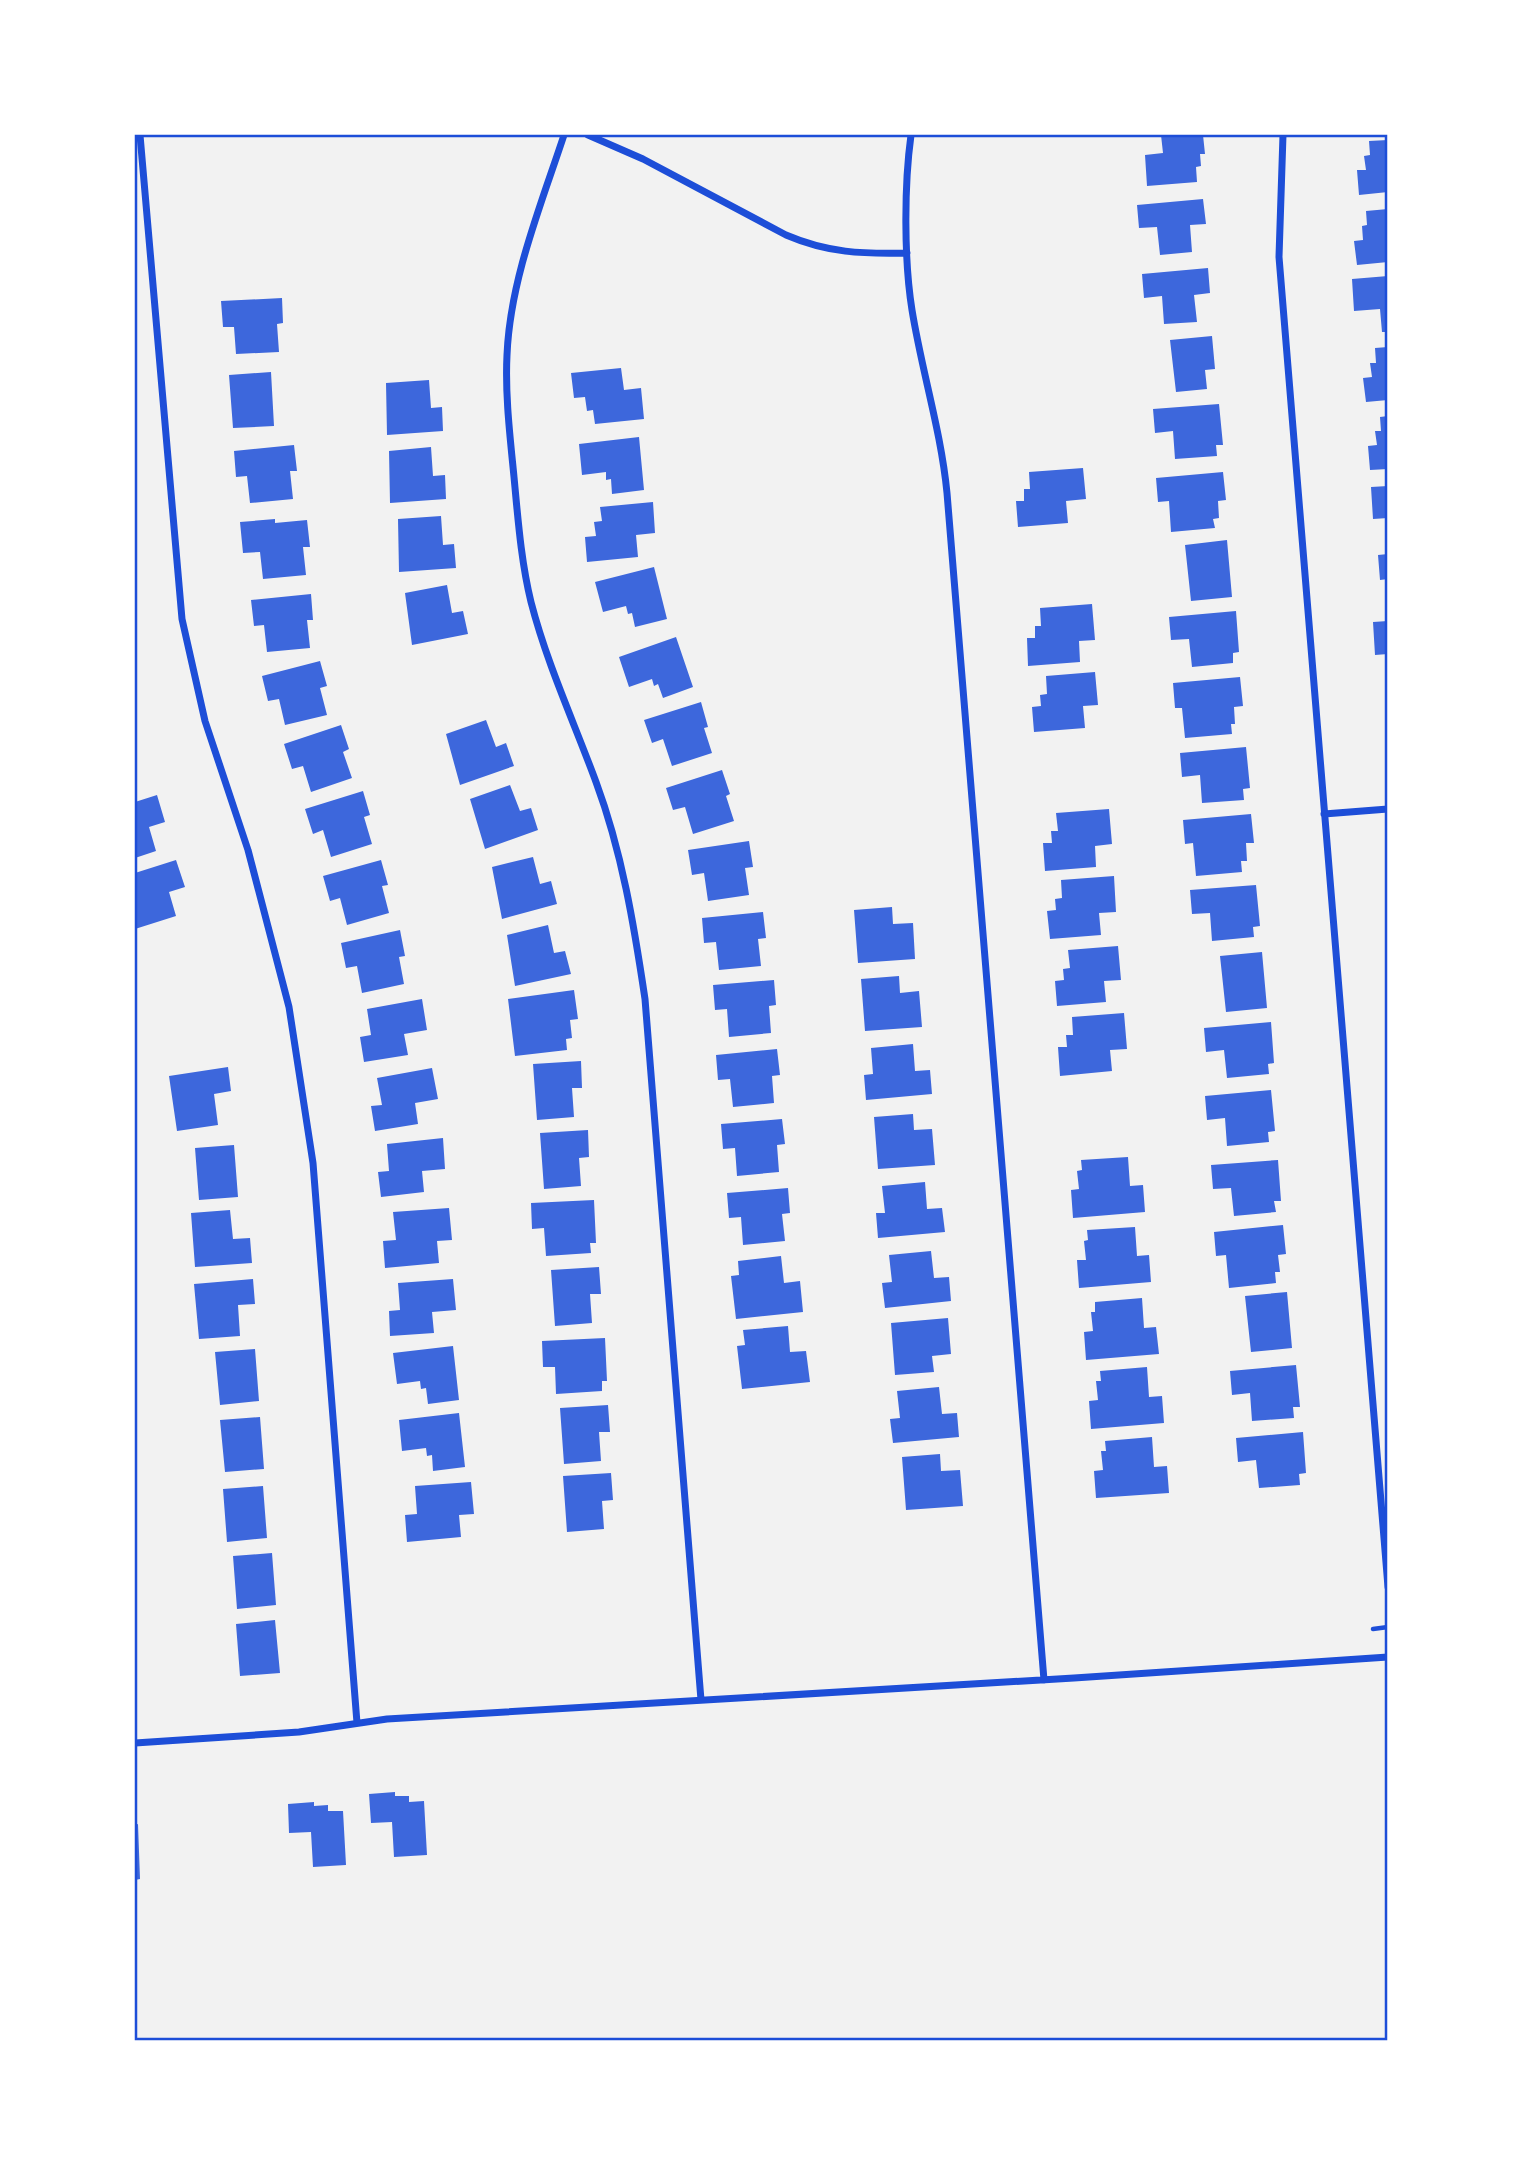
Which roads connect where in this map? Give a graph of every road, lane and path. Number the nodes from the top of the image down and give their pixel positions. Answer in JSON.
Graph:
{"nodes":[{"id":1,"x":140,"y":135,"type":"edge"},
{"id":2,"x":564,"y":135,"type":"edge"},
{"id":3,"x":588,"y":135,"type":"edge"},
{"id":4,"x":911,"y":135,"type":"edge"},
{"id":5,"x":1283,"y":135,"type":"edge"},
{"id":6,"x":907,"y":253,"type":"junction"},
{"id":7,"x":1388,"y":809,"type":"edge"},
{"id":8,"x":1324,"y":814,"type":"junction"},
{"id":9,"x":1388,"y":1587,"type":"edge"},
{"id":10,"x":1388,"y":1626,"type":"edge"},
{"id":11,"x":1373,"y":1629,"type":"dead end"},
{"id":12,"x":1388,"y":1657,"type":"edge"},
{"id":13,"x":1044,"y":1680,"type":"junction"},
{"id":14,"x":701,"y":1700,"type":"junction"},
{"id":15,"x":357,"y":1723,"type":"junction"},
{"id":16,"x":135,"y":1743,"type":"edge"}],
"edges":[{"from":1,"to":15,"type":"street"},
{"from":2,"to":14,"type":"street"},
{"from":3,"to":6,"type":"street"},
{"from":4,"to":6,"type":"street"},
{"from":5,"to":8,"type":"street"},
{"from":6,"to":13,"type":"street"},
{"from":7,"to":8,"type":"street"},
{"from":8,"to":9,"type":"street"},
{"from":10,"to":11,"type":"path"},
{"from":12,"to":13,"type":"street"},
{"from":13,"to":14,"type":"street"},
{"from":14,"to":15,"type":"street"},
{"from":15,"to":16,"type":"street"}]}
